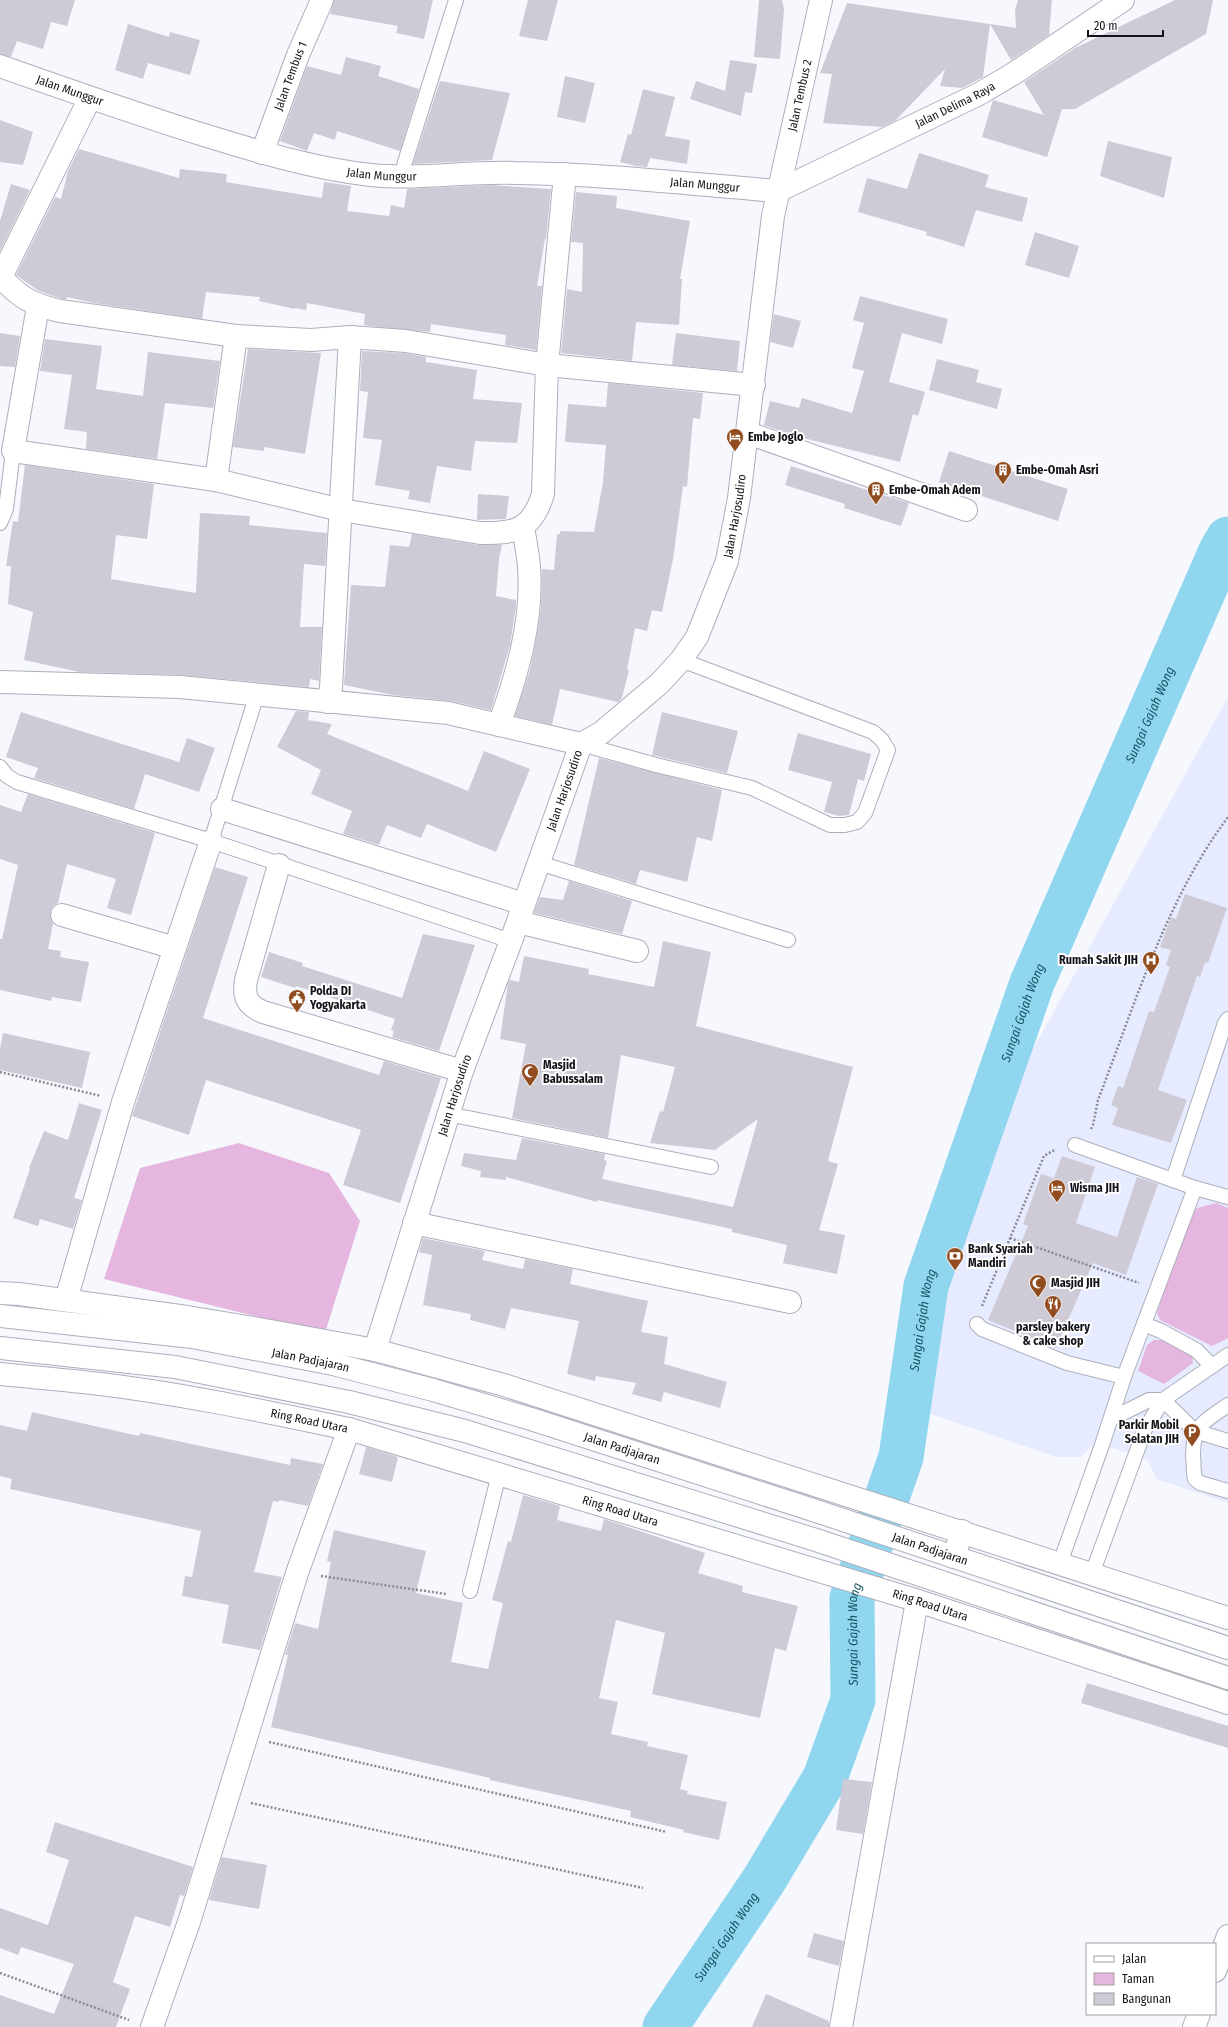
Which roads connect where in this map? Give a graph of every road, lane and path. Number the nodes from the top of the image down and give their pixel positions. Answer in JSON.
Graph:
{"nodes":[{"id":1,"x":322,"y":0,"type":"edge"},
{"id":2,"x":456,"y":0,"type":"edge"},
{"id":3,"x":821,"y":0,"type":"edge"},
{"id":4,"x":1123,"y":0,"type":"edge"},
{"id":5,"x":0,"y":66,"type":"edge"},
{"id":6,"x":90,"y":98,"type":"junction"},
{"id":7,"x":262,"y":153,"type":"junction"},
{"id":8,"x":565,"y":174,"type":"junction"},
{"id":9,"x":402,"y":176,"type":"junction"},
{"id":10,"x":778,"y":191,"type":"junction"},
{"id":11,"x":0,"y":276,"type":"edge"},
{"id":12,"x":38,"y":306,"type":"junction"},
{"id":13,"x":236,"y":336,"type":"junction"},
{"id":14,"x":350,"y":337,"type":"junction"},
{"id":15,"x":547,"y":365,"type":"junction"},
{"id":16,"x":754,"y":385,"type":"junction"},
{"id":17,"x":748,"y":433,"type":"junction"},
{"id":18,"x":6,"y":452,"type":"edge"},
{"id":19,"x":216,"y":480,"type":"junction"},
{"id":20,"x":341,"y":510,"type":"junction"},
{"id":21,"x":966,"y":510,"type":"dead end"},
{"id":22,"x":0,"y":523,"type":"edge"},
{"id":23,"x":523,"y":527,"type":"junction"},
{"id":24,"x":681,"y":660,"type":"junction"},
{"id":25,"x":0,"y":682,"type":"edge"},
{"id":26,"x":257,"y":694,"type":"junction"},
{"id":27,"x":328,"y":702,"type":"junction"},
{"id":28,"x":499,"y":725,"type":"junction"},
{"id":29,"x":581,"y":744,"type":"junction"},
{"id":30,"x":0,"y":767,"type":"edge"},
{"id":31,"x":222,"y":809,"type":"junction"},
{"id":32,"x":1228,"y":817,"type":"edge"},
{"id":33,"x":211,"y":841,"type":"junction"},
{"id":34,"x":539,"y":863,"type":"junction"},
{"id":35,"x":279,"y":865,"type":"junction"},
{"id":36,"x":62,"y":915,"type":"dead end"},
{"id":37,"x":518,"y":922,"type":"junction"},
{"id":38,"x":788,"y":940,"type":"dead end"},
{"id":39,"x":175,"y":948,"type":"junction"},
{"id":40,"x":636,"y":951,"type":"dead end"},
{"id":41,"x":1228,"y":1019,"type":"edge"},
{"id":42,"x":462,"y":1071,"type":"junction"},
{"id":43,"x":0,"y":1072,"type":"edge"},
{"id":44,"x":123,"y":1102,"type":"junction"},
{"id":45,"x":448,"y":1114,"type":"junction"},
{"id":46,"x":1075,"y":1145,"type":"junction"},
{"id":47,"x":711,"y":1167,"type":"dead end"},
{"id":48,"x":1174,"y":1180,"type":"junction"},
{"id":49,"x":1195,"y":1188,"type":"junction"},
{"id":50,"x":1228,"y":1197,"type":"edge"},
{"id":51,"x":414,"y":1223,"type":"junction"},
{"id":52,"x":1010,"y":1238,"type":"junction"},
{"id":53,"x":1156,"y":1289,"type":"junction"},
{"id":54,"x":0,"y":1293,"type":"edge"},
{"id":55,"x":66,"y":1300,"type":"junction"},
{"id":56,"x":790,"y":1302,"type":"dead end"},
{"id":57,"x":0,"y":1316,"type":"edge"},
{"id":58,"x":59,"y":1323,"type":"junction"},
{"id":59,"x":977,"y":1324,"type":"joint"},
{"id":60,"x":1144,"y":1324,"type":"junction"},
{"id":61,"x":0,"y":1348,"type":"edge"},
{"id":62,"x":375,"y":1350,"type":"junction"},
{"id":63,"x":1228,"y":1355,"type":"edge"},
{"id":64,"x":1212,"y":1366,"type":"junction"},
{"id":65,"x":0,"y":1374,"type":"edge"},
{"id":66,"x":1124,"y":1377,"type":"junction"},
{"id":67,"x":1163,"y":1400,"type":"junction"},
{"id":68,"x":1228,"y":1405,"type":"edge"},
{"id":69,"x":1111,"y":1419,"type":"junction"},
{"id":70,"x":349,"y":1429,"type":"junction"},
{"id":71,"x":1195,"y":1431,"type":"junction"},
{"id":72,"x":1228,"y":1441,"type":"edge"},
{"id":73,"x":499,"y":1474,"type":"junction"},
{"id":74,"x":1228,"y":1491,"type":"edge"},
{"id":75,"x":958,"y":1530,"type":"junction"},
{"id":76,"x":948,"y":1554,"type":"junction"},
{"id":77,"x":1060,"y":1563,"type":"junction"},
{"id":78,"x":297,"y":1573,"type":"junction"},
{"id":79,"x":1092,"y":1574,"type":"junction"},
{"id":80,"x":470,"y":1591,"type":"dead end"},
{"id":81,"x":446,"y":1594,"type":"dead end"},
{"id":82,"x":914,"y":1600,"type":"junction"},
{"id":83,"x":1228,"y":1618,"type":"edge"},
{"id":84,"x":1228,"y":1648,"type":"edge"},
{"id":85,"x":1228,"y":1678,"type":"edge"},
{"id":86,"x":1228,"y":1704,"type":"edge"},
{"id":87,"x":246,"y":1737,"type":"junction"},
{"id":88,"x":227,"y":1798,"type":"junction"},
{"id":89,"x":667,"y":1832,"type":"dead end"},
{"id":90,"x":643,"y":1888,"type":"dead end"},
{"id":91,"x":1228,"y":1936,"type":"edge"},
{"id":92,"x":1216,"y":1968,"type":"edge"},
{"id":93,"x":0,"y":1972,"type":"edge"},
{"id":94,"x":1199,"y":2015,"type":"edge"},
{"id":95,"x":144,"y":2025,"type":"edge"},
{"id":96,"x":841,"y":2027,"type":"edge"},
{"id":97,"x":1194,"y":2027,"type":"edge"}],
"edges":[{"from":1,"to":7,"type":"main road","name":"Jalan Tembus 1"},
{"from":2,"to":9,"type":"lane"},
{"from":3,"to":10,"type":"main road","name":"Jalan Tembus 2"},
{"from":4,"to":10,"type":"main road","name":"Jalan Delima Raya"},
{"from":5,"to":6,"type":"main road","name":"Jalan Munggur"},
{"from":6,"to":7,"type":"main road","name":"Jalan Munggur"},
{"from":6,"to":11,"type":"main road"},
{"from":7,"to":9,"type":"main road","name":"Jalan Munggur"},
{"from":8,"to":9,"type":"main road","name":"Jalan Munggur"},
{"from":8,"to":10,"type":"main road","name":"Jalan Munggur"},
{"from":8,"to":15,"type":"main road"},
{"from":10,"to":16,"type":"main road","name":"Jalan Harjosudiro"},
{"from":11,"to":12,"type":"main road"},
{"from":12,"to":13,"type":"main road"},
{"from":12,"to":18,"type":"main road"},
{"from":13,"to":14,"type":"main road"},
{"from":13,"to":19,"type":"main road"},
{"from":14,"to":15,"type":"main road"},
{"from":14,"to":20,"type":"main road"},
{"from":15,"to":16,"type":"main road"},
{"from":15,"to":23,"type":"main road"},
{"from":16,"to":17,"type":"main road","name":"Jalan Harjosudiro"},
{"from":17,"to":21,"type":"main road"},
{"from":17,"to":24,"type":"main road","name":"Jalan Harjosudiro"},
{"from":18,"to":19,"type":"main road"},
{"from":18,"to":22,"type":"lane"},
{"from":19,"to":20,"type":"main road"},
{"from":20,"to":23,"type":"main road"},
{"from":20,"to":27,"type":"main road"},
{"from":23,"to":28,"type":"main road"},
{"from":24,"to":29,"type":"main road","name":"Jalan Harjosudiro"},
{"from":24,"to":29,"type":"lane"},
{"from":25,"to":26,"type":"main road"},
{"from":26,"to":27,"type":"main road"},
{"from":26,"to":31,"type":"lane"},
{"from":27,"to":28,"type":"main road"},
{"from":28,"to":29,"type":"main road"},
{"from":29,"to":34,"type":"main road","name":"Jalan Harjosudiro"},
{"from":30,"to":33,"type":"lane"},
{"from":31,"to":33,"type":"lane"},
{"from":31,"to":37,"type":"main road"},
{"from":32,"to":46,"type":"path"},
{"from":33,"to":35,"type":"lane"},
{"from":33,"to":39,"type":"main road"},
{"from":34,"to":37,"type":"main road","name":"Jalan Harjosudiro"},
{"from":34,"to":38,"type":"lane"},
{"from":35,"to":37,"type":"lane"},
{"from":35,"to":42,"type":"main road"},
{"from":36,"to":39,"type":"main road"},
{"from":37,"to":40,"type":"main road"},
{"from":37,"to":42,"type":"main road","name":"Jalan Harjosudiro"},
{"from":39,"to":44,"type":"main road"},
{"from":41,"to":48,"type":"lane"},
{"from":42,"to":45,"type":"main road","name":"Jalan Harjosudiro"},
{"from":43,"to":44,"type":"path"},
{"from":44,"to":55,"type":"main road"},
{"from":45,"to":47,"type":"lane"},
{"from":45,"to":51,"type":"main road","name":"Jalan Harjosudiro"},
{"from":46,"to":48,"type":"lane"},
{"from":46,"to":52,"type":"path"},
{"from":48,"to":49,"type":"lane"},
{"from":49,"to":50,"type":"lane"},
{"from":49,"to":53,"type":"lane"},
{"from":51,"to":56,"type":"main road"},
{"from":51,"to":62,"type":"main road","name":"Jalan Harjosudiro"},
{"from":52,"to":53,"type":"path"},
{"from":52,"to":59,"type":"path"},
{"from":53,"to":60,"type":"lane"},
{"from":54,"to":55,"type":"main road"},
{"from":55,"to":58,"type":"main road"},
{"from":55,"to":62,"type":"main road"},
{"from":57,"to":58,"type":"main road","name":"Jalan Padjajaran"},
{"from":58,"to":76,"type":"main road","name":"Jalan Padjajaran"},
{"from":59,"to":66,"type":"lane"},
{"from":60,"to":64,"type":"lane"},
{"from":60,"to":66,"type":"lane"},
{"from":61,"to":85,"type":"main road"},
{"from":62,"to":75,"type":"main road"},
{"from":63,"to":64,"type":"lane"},
{"from":64,"to":67,"type":"lane"},
{"from":65,"to":70,"type":"main road","name":"Ring Road Utara"},
{"from":66,"to":69,"type":"lane"},
{"from":67,"to":69,"type":"lane"},
{"from":67,"to":71,"type":"lane"},
{"from":67,"to":79,"type":"lane"},
{"from":68,"to":71,"type":"lane"},
{"from":69,"to":77,"type":"lane"},
{"from":70,"to":73,"type":"main road","name":"Ring Road Utara"},
{"from":70,"to":78,"type":"main road"},
{"from":71,"to":72,"type":"lane"},
{"from":71,"to":74,"type":"lane"},
{"from":73,"to":80,"type":"lane"},
{"from":73,"to":82,"type":"main road","name":"Ring Road Utara"},
{"from":75,"to":76,"type":"main road"},
{"from":75,"to":77,"type":"main road"},
{"from":76,"to":84,"type":"main road","name":"Jalan Padjajaran"},
{"from":77,"to":79,"type":"main road"},
{"from":78,"to":81,"type":"path"},
{"from":78,"to":87,"type":"main road"},
{"from":79,"to":83,"type":"main road"},
{"from":82,"to":86,"type":"main road","name":"Ring Road Utara"},
{"from":82,"to":96,"type":"main road"},
{"from":87,"to":88,"type":"main road"},
{"from":87,"to":89,"type":"path"},
{"from":88,"to":90,"type":"path"},
{"from":88,"to":95,"type":"main road"},
{"from":91,"to":92,"type":"main road"},
{"from":93,"to":95,"type":"path"},
{"from":94,"to":97,"type":"main road"}]}
